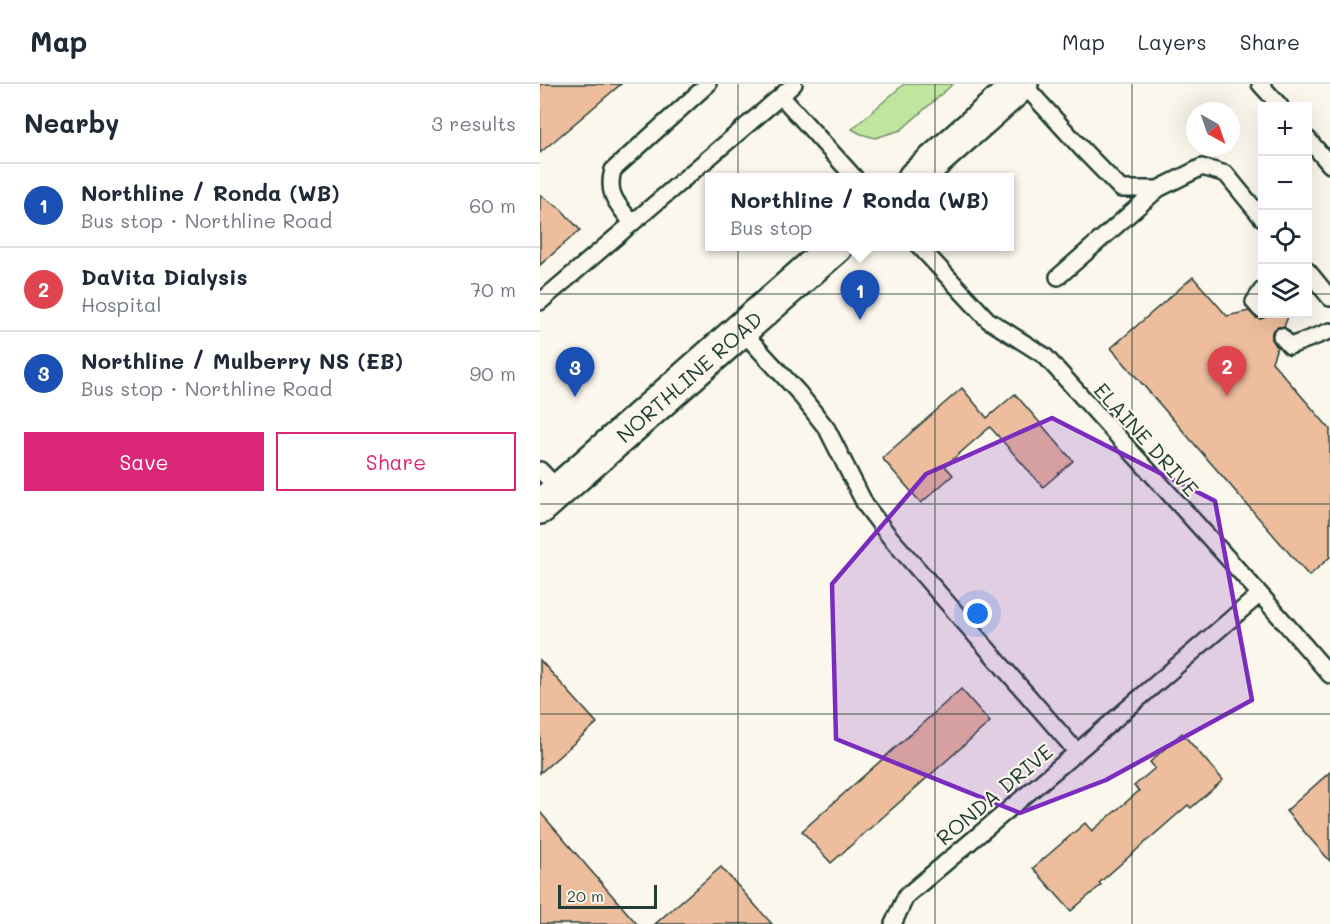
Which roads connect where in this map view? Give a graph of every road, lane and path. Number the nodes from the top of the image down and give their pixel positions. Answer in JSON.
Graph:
{"nodes":[{"id":1,"x":708,"y":84,"type":"edge"},
{"id":2,"x":794,"y":84,"type":"edge"},
{"id":3,"x":1022,"y":84,"type":"edge"},
{"id":4,"x":1260,"y":84,"type":"edge"},
{"id":5,"x":781,"y":96,"type":"junction"},
{"id":6,"x":1276,"y":102,"type":"edge"},
{"id":7,"x":1312,"y":144,"type":"edge"},
{"id":8,"x":1330,"y":165,"type":"edge"},
{"id":9,"x":851,"y":173,"type":"edge"},
{"id":10,"x":920,"y":173,"type":"edge"},
{"id":11,"x":1158,"y":189,"type":"junction"},
{"id":12,"x":1258,"y":212,"type":"edge"},
{"id":13,"x":632,"y":224,"type":"junction"},
{"id":14,"x":830,"y":251,"type":"edge"},
{"id":15,"x":924,"y":251,"type":"edge"},
{"id":16,"x":1312,"y":276,"type":"edge"},
{"id":17,"x":1058,"y":278,"type":"dead end"},
{"id":18,"x":1330,"y":298,"type":"edge"},
{"id":19,"x":540,"y":303,"type":"edge"},
{"id":20,"x":741,"y":330,"type":"junction"},
{"id":21,"x":1330,"y":331,"type":"edge"},
{"id":22,"x":1281,"y":336,"type":"dead end"},
{"id":23,"x":546,"y":489,"type":"edge"},
{"id":24,"x":1260,"y":594,"type":"junction"},
{"id":25,"x":1330,"y":675,"type":"edge"},
{"id":26,"x":1077,"y":752,"type":"junction"},
{"id":27,"x":893,"y":924,"type":"edge"}],
"edges":[{"from":1,"to":13,"type":"lane"},
{"from":2,"to":5,"type":"lane"},
{"from":3,"to":10,"type":"main road"},
{"from":3,"to":11,"type":"lane"},
{"from":4,"to":6,"type":"lane"},
{"from":5,"to":9,"type":"lane"},
{"from":5,"to":13,"type":"lane"},
{"from":7,"to":8,"type":"lane"},
{"from":11,"to":12,"type":"lane"},
{"from":11,"to":17,"type":"lane"},
{"from":13,"to":19,"type":"lane"},
{"from":14,"to":20,"type":"main road","name":"NORTHLINE ROAD"},
{"from":15,"to":24,"type":"lane","name":"ELAINE DRIVE"},
{"from":16,"to":18,"type":"lane"},
{"from":20,"to":23,"type":"main road","name":"NORTHLINE ROAD"},
{"from":20,"to":26,"type":"lane","name":"RONDA DRIVE"},
{"from":21,"to":22,"type":"lane"},
{"from":24,"to":25,"type":"lane","name":"ELAINE DRIVE"},
{"from":24,"to":26,"type":"lane"},
{"from":26,"to":27,"type":"lane","name":"RONDA DRIVE"}]}
